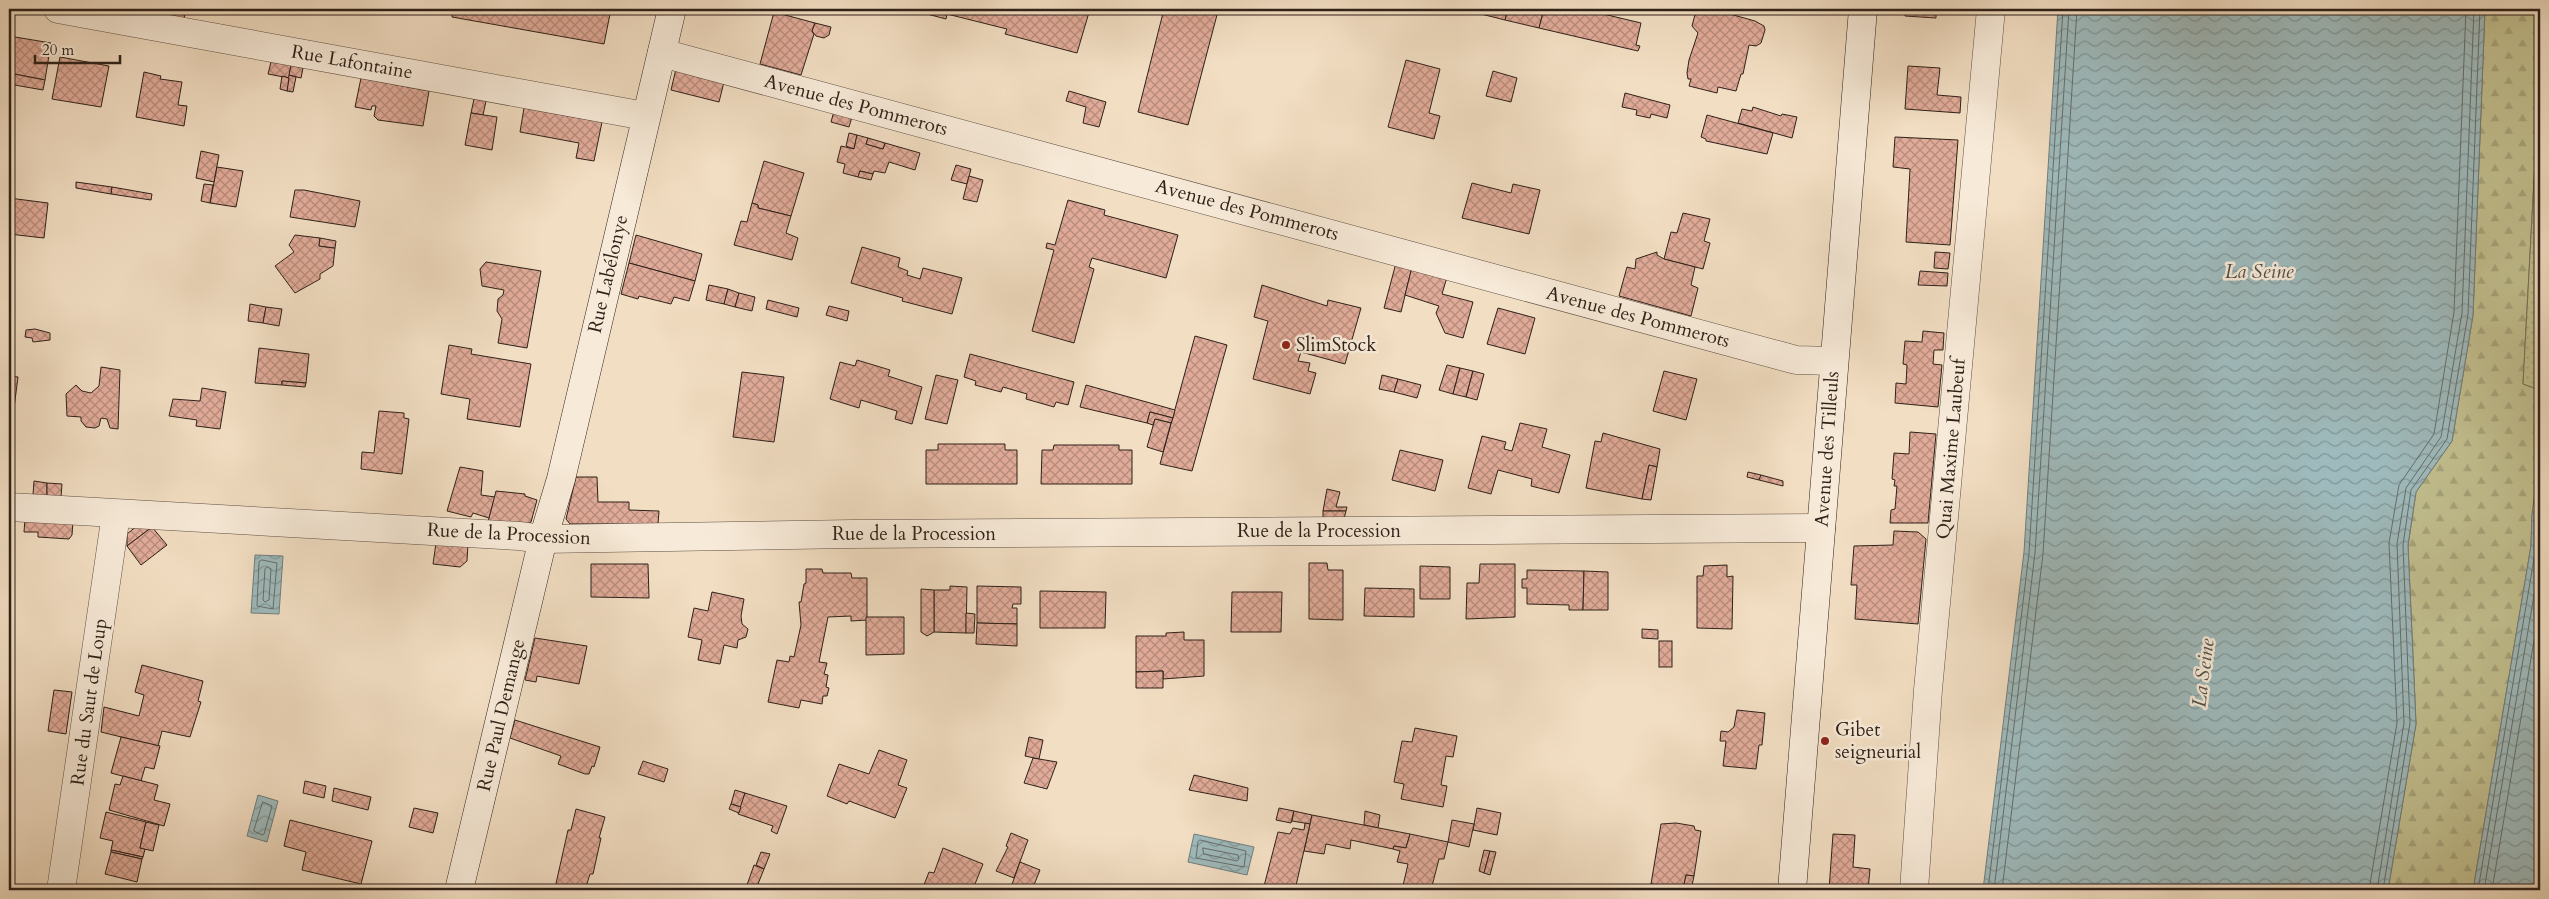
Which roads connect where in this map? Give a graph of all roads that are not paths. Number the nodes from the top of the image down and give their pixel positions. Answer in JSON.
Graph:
{"nodes":[{"id":1,"x":58,"y":9,"type":"edge"},
{"id":2,"x":672,"y":9,"type":"edge"},
{"id":3,"x":1863,"y":9,"type":"edge"},
{"id":4,"x":1992,"y":9,"type":"edge"},
{"id":5,"x":662,"y":53,"type":"junction"},
{"id":6,"x":646,"y":116,"type":"junction"},
{"id":7,"x":1833,"y":361,"type":"junction"},
{"id":8,"x":9,"y":507,"type":"edge"},
{"id":9,"x":116,"y":514,"type":"junction"},
{"id":10,"x":1821,"y":528,"type":"junction"},
{"id":11,"x":543,"y":539,"type":"junction"},
{"id":12,"x":61,"y":890,"type":"edge"},
{"id":13,"x":459,"y":890,"type":"edge"},
{"id":14,"x":1792,"y":890,"type":"edge"},
{"id":15,"x":1914,"y":890,"type":"edge"}],
"edges":[{"from":1,"to":6,"type":"street","name":"Rue Lafontaine"},
{"from":2,"to":5,"type":"street","name":"Rue Labélonye"},
{"from":3,"to":7,"type":"street","name":"Avenue des Tilleuls"},
{"from":4,"to":15,"type":"street","name":"Quai Maxime Laubeuf"},
{"from":5,"to":6,"type":"street","name":"Rue Labélonye"},
{"from":5,"to":7,"type":"street","name":"Avenue des Pommerots"},
{"from":6,"to":11,"type":"street","name":"Rue Labélonye"},
{"from":7,"to":10,"type":"street","name":"Avenue des Tilleuls"},
{"from":8,"to":9,"type":"street","name":"Rue de la Procession"},
{"from":9,"to":11,"type":"street","name":"Rue de la Procession"},
{"from":9,"to":12,"type":"street","name":"Rue du Saut de Loup"},
{"from":10,"to":11,"type":"street","name":"Rue de la Procession"},
{"from":10,"to":14,"type":"street","name":"Avenue des Tilleuls"},
{"from":11,"to":13,"type":"street","name":"Rue Paul Demange"}]}
